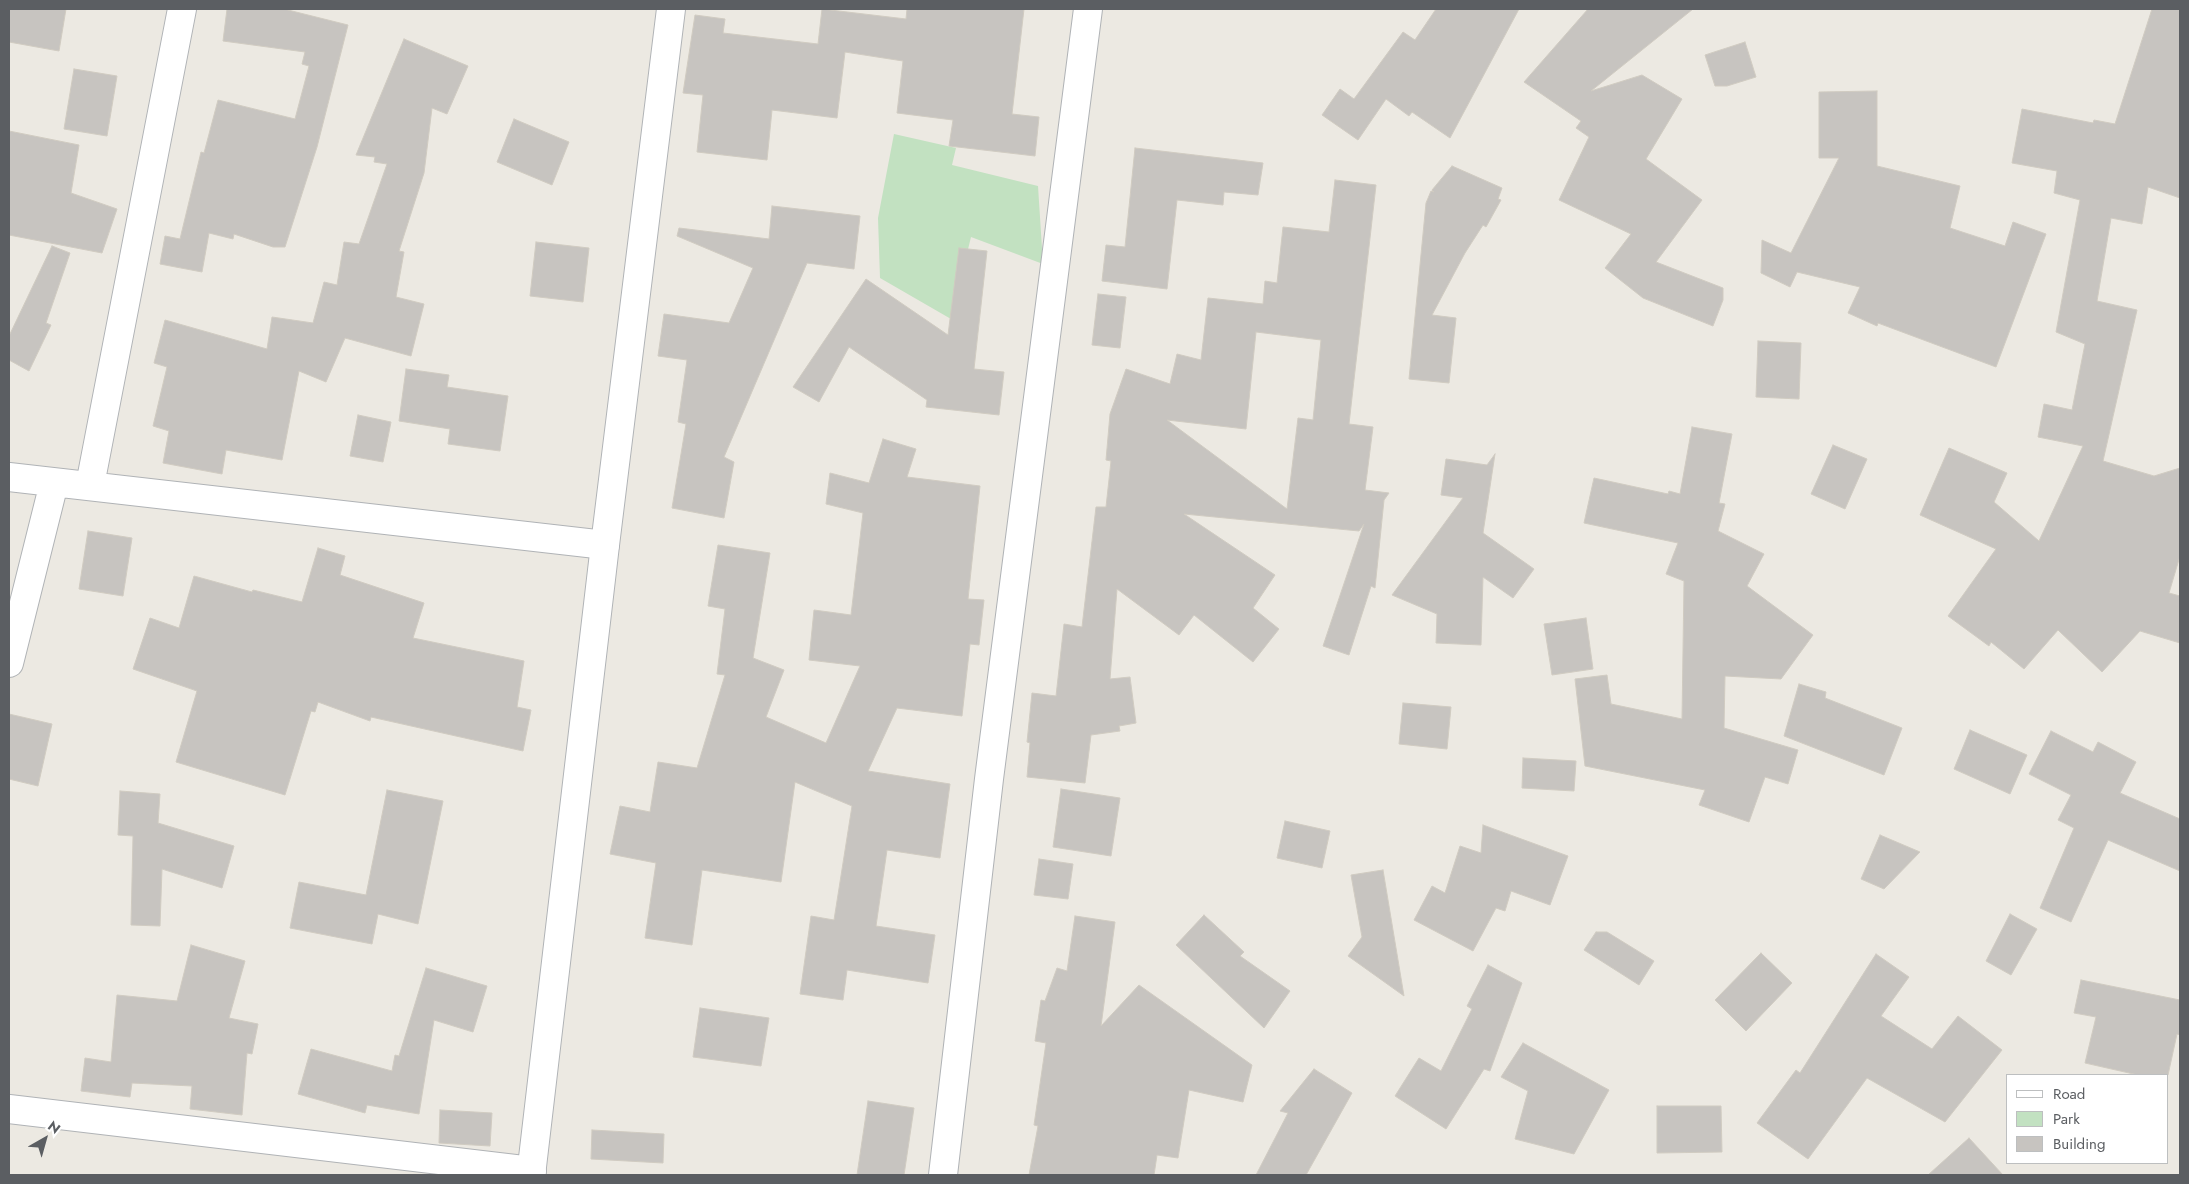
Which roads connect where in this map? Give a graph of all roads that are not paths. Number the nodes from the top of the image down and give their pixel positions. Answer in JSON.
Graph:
{"nodes":[{"id":1,"x":182,"y":9,"type":"edge"},
{"id":2,"x":671,"y":9,"type":"edge"},
{"id":3,"x":1088,"y":9,"type":"edge"},
{"id":4,"x":9,"y":477,"type":"edge"},
{"id":5,"x":54,"y":484,"type":"junction"},
{"id":6,"x":90,"y":485,"type":"junction"},
{"id":7,"x":605,"y":545,"type":"junction"},
{"id":8,"x":9,"y":663,"type":"edge"},
{"id":9,"x":9,"y":1109,"type":"edge"},
{"id":10,"x":532,"y":1173,"type":"edge"},
{"id":11,"x":943,"y":1175,"type":"edge"}],
"edges":[{"from":1,"to":6,"type":"street"},
{"from":2,"to":7,"type":"street"},
{"from":3,"to":11,"type":"street"},
{"from":4,"to":5,"type":"street"},
{"from":5,"to":6,"type":"street"},
{"from":5,"to":8,"type":"street"},
{"from":6,"to":7,"type":"street"},
{"from":7,"to":10,"type":"street"},
{"from":9,"to":10,"type":"street"}]}
